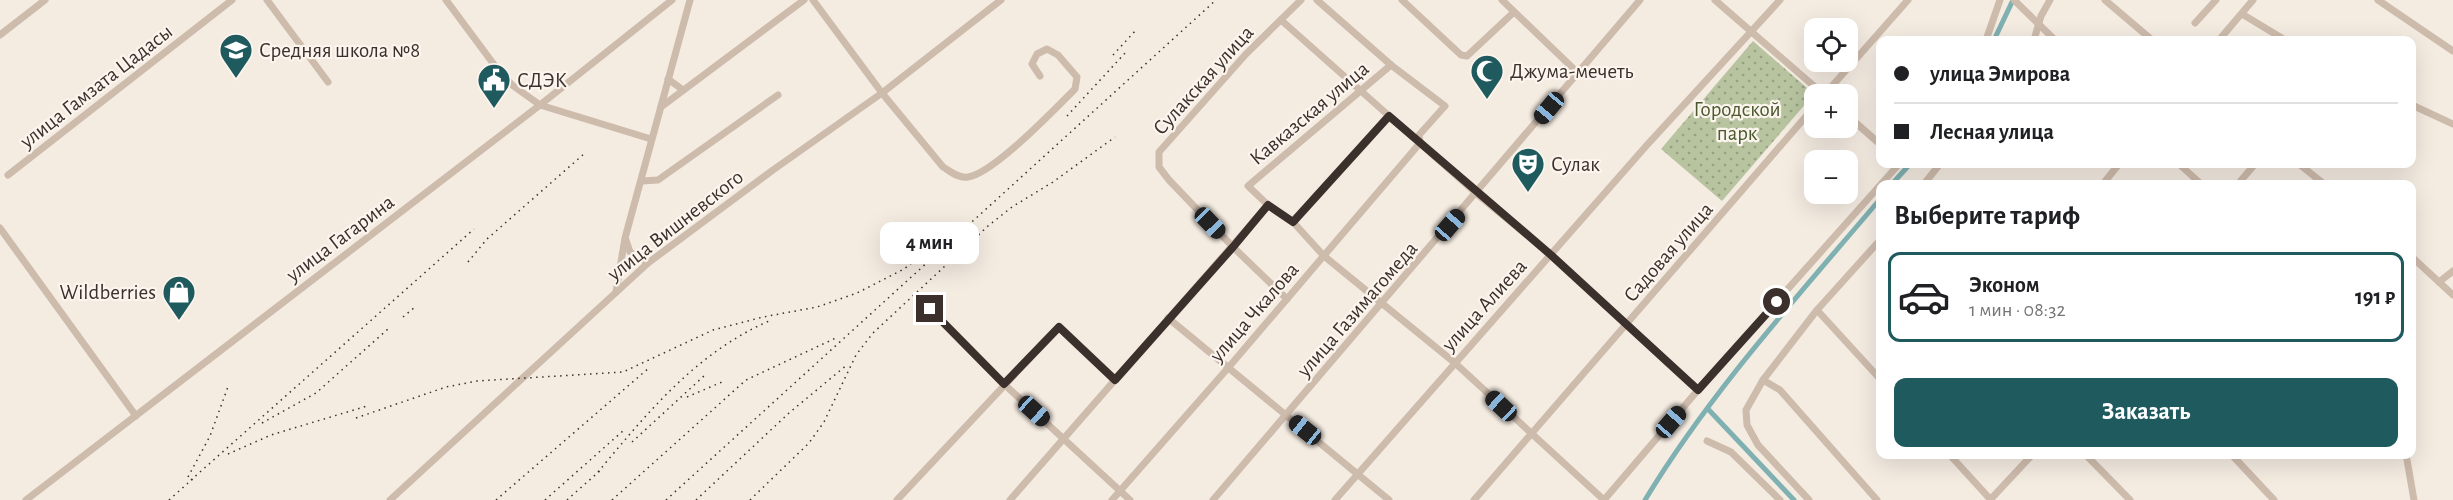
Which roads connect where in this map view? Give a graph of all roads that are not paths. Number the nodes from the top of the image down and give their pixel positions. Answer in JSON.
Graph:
{"nodes":[{"id":1,"x":45,"y":0,"type":"edge"},
{"id":2,"x":232,"y":0,"type":"edge"},
{"id":3,"x":267,"y":0,"type":"edge"},
{"id":4,"x":446,"y":0,"type":"edge"},
{"id":5,"x":672,"y":0,"type":"edge"},
{"id":6,"x":690,"y":0,"type":"edge"},
{"id":7,"x":804,"y":0,"type":"edge"},
{"id":8,"x":813,"y":0,"type":"edge"},
{"id":9,"x":1001,"y":0,"type":"edge"},
{"id":10,"x":1301,"y":0,"type":"edge"},
{"id":11,"x":1317,"y":0,"type":"edge"},
{"id":12,"x":1402,"y":0,"type":"edge"},
{"id":13,"x":1502,"y":0,"type":"edge"},
{"id":14,"x":1640,"y":0,"type":"edge"},
{"id":15,"x":1715,"y":0,"type":"edge"},
{"id":16,"x":1780,"y":0,"type":"edge"},
{"id":17,"x":1908,"y":0,"type":"edge"},
{"id":18,"x":2000,"y":0,"type":"edge"},
{"id":19,"x":2014,"y":0,"type":"edge"},
{"id":20,"x":2050,"y":0,"type":"edge"},
{"id":21,"x":2104,"y":0,"type":"edge"},
{"id":22,"x":2216,"y":0,"type":"edge"},
{"id":23,"x":2378,"y":0,"type":"edge"},
{"id":24,"x":2249,"y":1,"type":"edge"},
{"id":25,"x":1514,"y":12,"type":"junction"},
{"id":26,"x":2242,"y":14,"type":"junction"},
{"id":27,"x":1281,"y":20,"type":"junction"},
{"id":28,"x":2195,"y":23,"type":"dead end"},
{"id":29,"x":2039,"y":24,"type":"junction"},
{"id":30,"x":1752,"y":33,"type":"junction"},
{"id":31,"x":0,"y":35,"type":"edge"},
{"id":32,"x":1987,"y":36,"type":"edge"},
{"id":33,"x":2035,"y":36,"type":"edge"},
{"id":34,"x":2051,"y":36,"type":"edge"},
{"id":35,"x":2147,"y":36,"type":"edge"},
{"id":36,"x":2223,"y":36,"type":"edge"},
{"id":37,"x":2278,"y":36,"type":"edge"},
{"id":38,"x":2453,"y":51,"type":"edge"},
{"id":39,"x":1391,"y":65,"type":"junction"},
{"id":40,"x":1578,"y":74,"type":"junction"},
{"id":41,"x":1040,"y":76,"type":"dead end"},
{"id":42,"x":669,"y":79,"type":"junction"},
{"id":43,"x":328,"y":82,"type":"dead end"},
{"id":44,"x":1812,"y":84,"type":"edge"},
{"id":45,"x":1833,"y":84,"type":"edge"},
{"id":46,"x":683,"y":90,"type":"junction"},
{"id":47,"x":1362,"y":92,"type":"junction"},
{"id":48,"x":882,"y":93,"type":"junction"},
{"id":49,"x":778,"y":95,"type":"dead end"},
{"id":50,"x":540,"y":105,"type":"junction"},
{"id":51,"x":661,"y":106,"type":"junction"},
{"id":52,"x":2416,"y":107,"type":"edge"},
{"id":53,"x":1389,"y":116,"type":"junction"},
{"id":54,"x":1804,"y":119,"type":"edge"},
{"id":55,"x":2453,"y":124,"type":"edge"},
{"id":56,"x":1858,"y":125,"type":"edge"},
{"id":57,"x":651,"y":139,"type":"junction"},
{"id":58,"x":1876,"y":141,"type":"edge"},
{"id":59,"x":1420,"y":143,"type":"junction"},
{"id":60,"x":1895,"y":168,"type":"edge"},
{"id":61,"x":1937,"y":168,"type":"edge"},
{"id":62,"x":2116,"y":168,"type":"edge"},
{"id":63,"x":2184,"y":168,"type":"edge"},
{"id":64,"x":2252,"y":168,"type":"edge"},
{"id":65,"x":2304,"y":168,"type":"edge"},
{"id":66,"x":8,"y":175,"type":"dead end"},
{"id":67,"x":642,"y":180,"type":"junction"},
{"id":68,"x":1885,"y":180,"type":"edge"},
{"id":69,"x":1927,"y":180,"type":"edge"},
{"id":70,"x":2106,"y":180,"type":"edge"},
{"id":71,"x":2197,"y":180,"type":"edge"},
{"id":72,"x":2242,"y":180,"type":"edge"},
{"id":73,"x":2319,"y":180,"type":"edge"},
{"id":74,"x":1876,"y":190,"type":"edge"},
{"id":75,"x":1477,"y":194,"type":"junction"},
{"id":76,"x":1268,"y":205,"type":"junction"},
{"id":77,"x":1293,"y":222,"type":"junction"},
{"id":78,"x":0,"y":228,"type":"edge"},
{"id":79,"x":626,"y":238,"type":"junction"},
{"id":80,"x":1876,"y":245,"type":"edge"},
{"id":81,"x":1233,"y":247,"type":"junction"},
{"id":82,"x":1324,"y":255,"type":"junction"},
{"id":83,"x":1551,"y":255,"type":"junction"},
{"id":84,"x":2416,"y":261,"type":"edge"},
{"id":85,"x":648,"y":263,"type":"junction"},
{"id":86,"x":2453,"y":271,"type":"edge"},
{"id":87,"x":2439,"y":282,"type":"junction"},
{"id":88,"x":616,"y":292,"type":"junction"},
{"id":89,"x":2453,"y":295,"type":"edge"},
{"id":90,"x":1287,"y":299,"type":"junction"},
{"id":91,"x":1383,"y":304,"type":"junction"},
{"id":92,"x":930,"y":309,"type":"dead end"},
{"id":93,"x":1817,"y":310,"type":"junction"},
{"id":94,"x":1168,"y":318,"type":"junction"},
{"id":95,"x":1625,"y":326,"type":"junction"},
{"id":96,"x":1455,"y":363,"type":"junction"},
{"id":97,"x":1228,"y":368,"type":"junction"},
{"id":98,"x":1876,"y":375,"type":"edge"},
{"id":99,"x":1115,"y":380,"type":"junction"},
{"id":100,"x":1762,"y":380,"type":"junction"},
{"id":101,"x":1004,"y":384,"type":"junction"},
{"id":102,"x":1698,"y":390,"type":"junction"},
{"id":103,"x":136,"y":416,"type":"junction"},
{"id":104,"x":1287,"y":416,"type":"junction"},
{"id":105,"x":1531,"y":434,"type":"junction"},
{"id":106,"x":1064,"y":439,"type":"junction"},
{"id":107,"x":1707,"y":441,"type":"dead end"},
{"id":108,"x":1953,"y":459,"type":"edge"},
{"id":109,"x":2028,"y":459,"type":"edge"},
{"id":110,"x":2090,"y":459,"type":"edge"},
{"id":111,"x":2236,"y":459,"type":"edge"},
{"id":112,"x":2407,"y":459,"type":"edge"},
{"id":113,"x":1358,"y":474,"type":"junction"},
{"id":114,"x":1120,"y":491,"type":"junction"},
{"id":115,"x":26,"y":500,"type":"edge"},
{"id":116,"x":390,"y":500,"type":"edge"},
{"id":117,"x":897,"y":500,"type":"edge"},
{"id":118,"x":1011,"y":500,"type":"edge"},
{"id":119,"x":1112,"y":500,"type":"edge"},
{"id":120,"x":1130,"y":500,"type":"edge"},
{"id":121,"x":1213,"y":500,"type":"edge"},
{"id":122,"x":1335,"y":500,"type":"edge"},
{"id":123,"x":1389,"y":500,"type":"edge"},
{"id":124,"x":1474,"y":500,"type":"edge"},
{"id":125,"x":1604,"y":500,"type":"edge"},
{"id":126,"x":1780,"y":500,"type":"edge"},
{"id":127,"x":1809,"y":500,"type":"edge"},
{"id":128,"x":1877,"y":500,"type":"edge"},
{"id":129,"x":1990,"y":500,"type":"edge"},
{"id":130,"x":2130,"y":500,"type":"edge"},
{"id":131,"x":2274,"y":500,"type":"edge"},
{"id":132,"x":2415,"y":500,"type":"edge"}],
"edges":[{"from":1,"to":31,"type":"street"},
{"from":2,"to":66,"type":"street","name":"улица Гамзата Цадасы"},
{"from":3,"to":43,"type":"street"},
{"from":4,"to":50,"type":"street"},
{"from":5,"to":50,"type":"street","name":"улица Гагарина"},
{"from":6,"to":42,"type":"street"},
{"from":7,"to":46,"type":"street"},
{"from":8,"to":48,"type":"street"},
{"from":9,"to":48,"type":"street","name":"улица Вишневского"},
{"from":10,"to":27,"type":"street","name":"Сулакская улица"},
{"from":11,"to":39,"type":"street"},
{"from":12,"to":25,"type":"street"},
{"from":13,"to":25,"type":"street"},
{"from":14,"to":40,"type":"street","name":"улица Газимагомеда"},
{"from":15,"to":30,"type":"street"},
{"from":16,"to":30,"type":"street","name":"улица Алиева"},
{"from":17,"to":45,"type":"street"},
{"from":18,"to":32,"type":"street"},
{"from":19,"to":29,"type":"street"},
{"from":20,"to":29,"type":"street"},
{"from":21,"to":35,"type":"street"},
{"from":22,"to":28,"type":"street"},
{"from":23,"to":38,"type":"street"},
{"from":24,"to":26,"type":"street"},
{"from":25,"to":40,"type":"street"},
{"from":26,"to":36,"type":"street"},
{"from":26,"to":37,"type":"street"},
{"from":27,"to":47,"type":"street"},
{"from":27,"to":81,"type":"street","name":"Сулакская улица"},
{"from":29,"to":33,"type":"street"},
{"from":29,"to":34,"type":"street"},
{"from":30,"to":44,"type":"street"},
{"from":30,"to":83,"type":"street","name":"улица Алиева"},
{"from":39,"to":47,"type":"street","name":"Кавказская улица"},
{"from":39,"to":59,"type":"street","name":"улица Чкалова"},
{"from":40,"to":75,"type":"street","name":"улица Газимагомеда"},
{"from":41,"to":48,"type":"street"},
{"from":42,"to":46,"type":"street"},
{"from":42,"to":51,"type":"street"},
{"from":46,"to":51,"type":"street"},
{"from":47,"to":53,"type":"street"},
{"from":47,"to":76,"type":"street","name":"Кавказская улица"},
{"from":48,"to":85,"type":"street","name":"улица Вишневского"},
{"from":49,"to":67,"type":"street"},
{"from":50,"to":57,"type":"street"},
{"from":50,"to":103,"type":"street","name":"улица Гагарина"},
{"from":51,"to":57,"type":"street"},
{"from":52,"to":55,"type":"street"},
{"from":53,"to":59,"type":"street"},
{"from":53,"to":77,"type":"street"},
{"from":54,"to":95,"type":"street","name":"Садовая улица"},
{"from":56,"to":58,"type":"street"},
{"from":57,"to":67,"type":"street"},
{"from":59,"to":75,"type":"street"},
{"from":59,"to":82,"type":"street","name":"улица Чкалова"},
{"from":60,"to":68,"type":"street"},
{"from":61,"to":69,"type":"street"},
{"from":62,"to":70,"type":"street"},
{"from":63,"to":71,"type":"street"},
{"from":64,"to":72,"type":"street"},
{"from":65,"to":73,"type":"street"},
{"from":67,"to":79,"type":"street"},
{"from":74,"to":102,"type":"street"},
{"from":75,"to":83,"type":"street"},
{"from":75,"to":91,"type":"street","name":"улица Газимагомеда"},
{"from":76,"to":77,"type":"street"},
{"from":76,"to":81,"type":"street"},
{"from":77,"to":82,"type":"street"},
{"from":78,"to":103,"type":"street"},
{"from":79,"to":85,"type":"street"},
{"from":79,"to":88,"type":"street"},
{"from":80,"to":93,"type":"street"},
{"from":81,"to":90,"type":"street"},
{"from":81,"to":94,"type":"street"},
{"from":82,"to":90,"type":"street","name":"улица Чкалова"},
{"from":82,"to":91,"type":"street"},
{"from":83,"to":95,"type":"street"},
{"from":83,"to":96,"type":"street","name":"улица Алиева"},
{"from":84,"to":87,"type":"street"},
{"from":85,"to":88,"type":"street","name":"улица Вишневского"},
{"from":86,"to":87,"type":"street"},
{"from":87,"to":89,"type":"street"},
{"from":88,"to":116,"type":"street","name":"улица Вишневского"},
{"from":90,"to":97,"type":"street","name":"улица Чкалова"},
{"from":91,"to":96,"type":"street"},
{"from":91,"to":104,"type":"street","name":"улица Газимагомеда"},
{"from":92,"to":101,"type":"street"},
{"from":93,"to":98,"type":"street"},
{"from":93,"to":100,"type":"street"},
{"from":94,"to":97,"type":"street"},
{"from":94,"to":99,"type":"street"},
{"from":95,"to":102,"type":"street"},
{"from":95,"to":105,"type":"street","name":"Садовая улица"},
{"from":96,"to":105,"type":"street"},
{"from":96,"to":113,"type":"street","name":"улица Алиева"},
{"from":97,"to":104,"type":"street"},
{"from":97,"to":114,"type":"street","name":"улица Чкалова"},
{"from":99,"to":101,"type":"street"},
{"from":99,"to":106,"type":"street"},
{"from":100,"to":127,"type":"street"},
{"from":100,"to":128,"type":"street"},
{"from":101,"to":106,"type":"street"},
{"from":101,"to":117,"type":"street"},
{"from":102,"to":125,"type":"street"},
{"from":103,"to":115,"type":"street","name":"улица Гагарина"},
{"from":104,"to":113,"type":"street"},
{"from":104,"to":121,"type":"street","name":"улица Газимагомеда"},
{"from":105,"to":124,"type":"street","name":"Садовая улица"},
{"from":105,"to":125,"type":"street"},
{"from":106,"to":114,"type":"street"},
{"from":106,"to":118,"type":"street"},
{"from":107,"to":126,"type":"street"},
{"from":108,"to":129,"type":"street"},
{"from":109,"to":129,"type":"street"},
{"from":110,"to":130,"type":"street"},
{"from":111,"to":131,"type":"street"},
{"from":112,"to":132,"type":"street"},
{"from":113,"to":122,"type":"street","name":"улица Алиева"},
{"from":113,"to":123,"type":"street"},
{"from":114,"to":119,"type":"street","name":"улица Чкалова"},
{"from":114,"to":120,"type":"street"}]}
